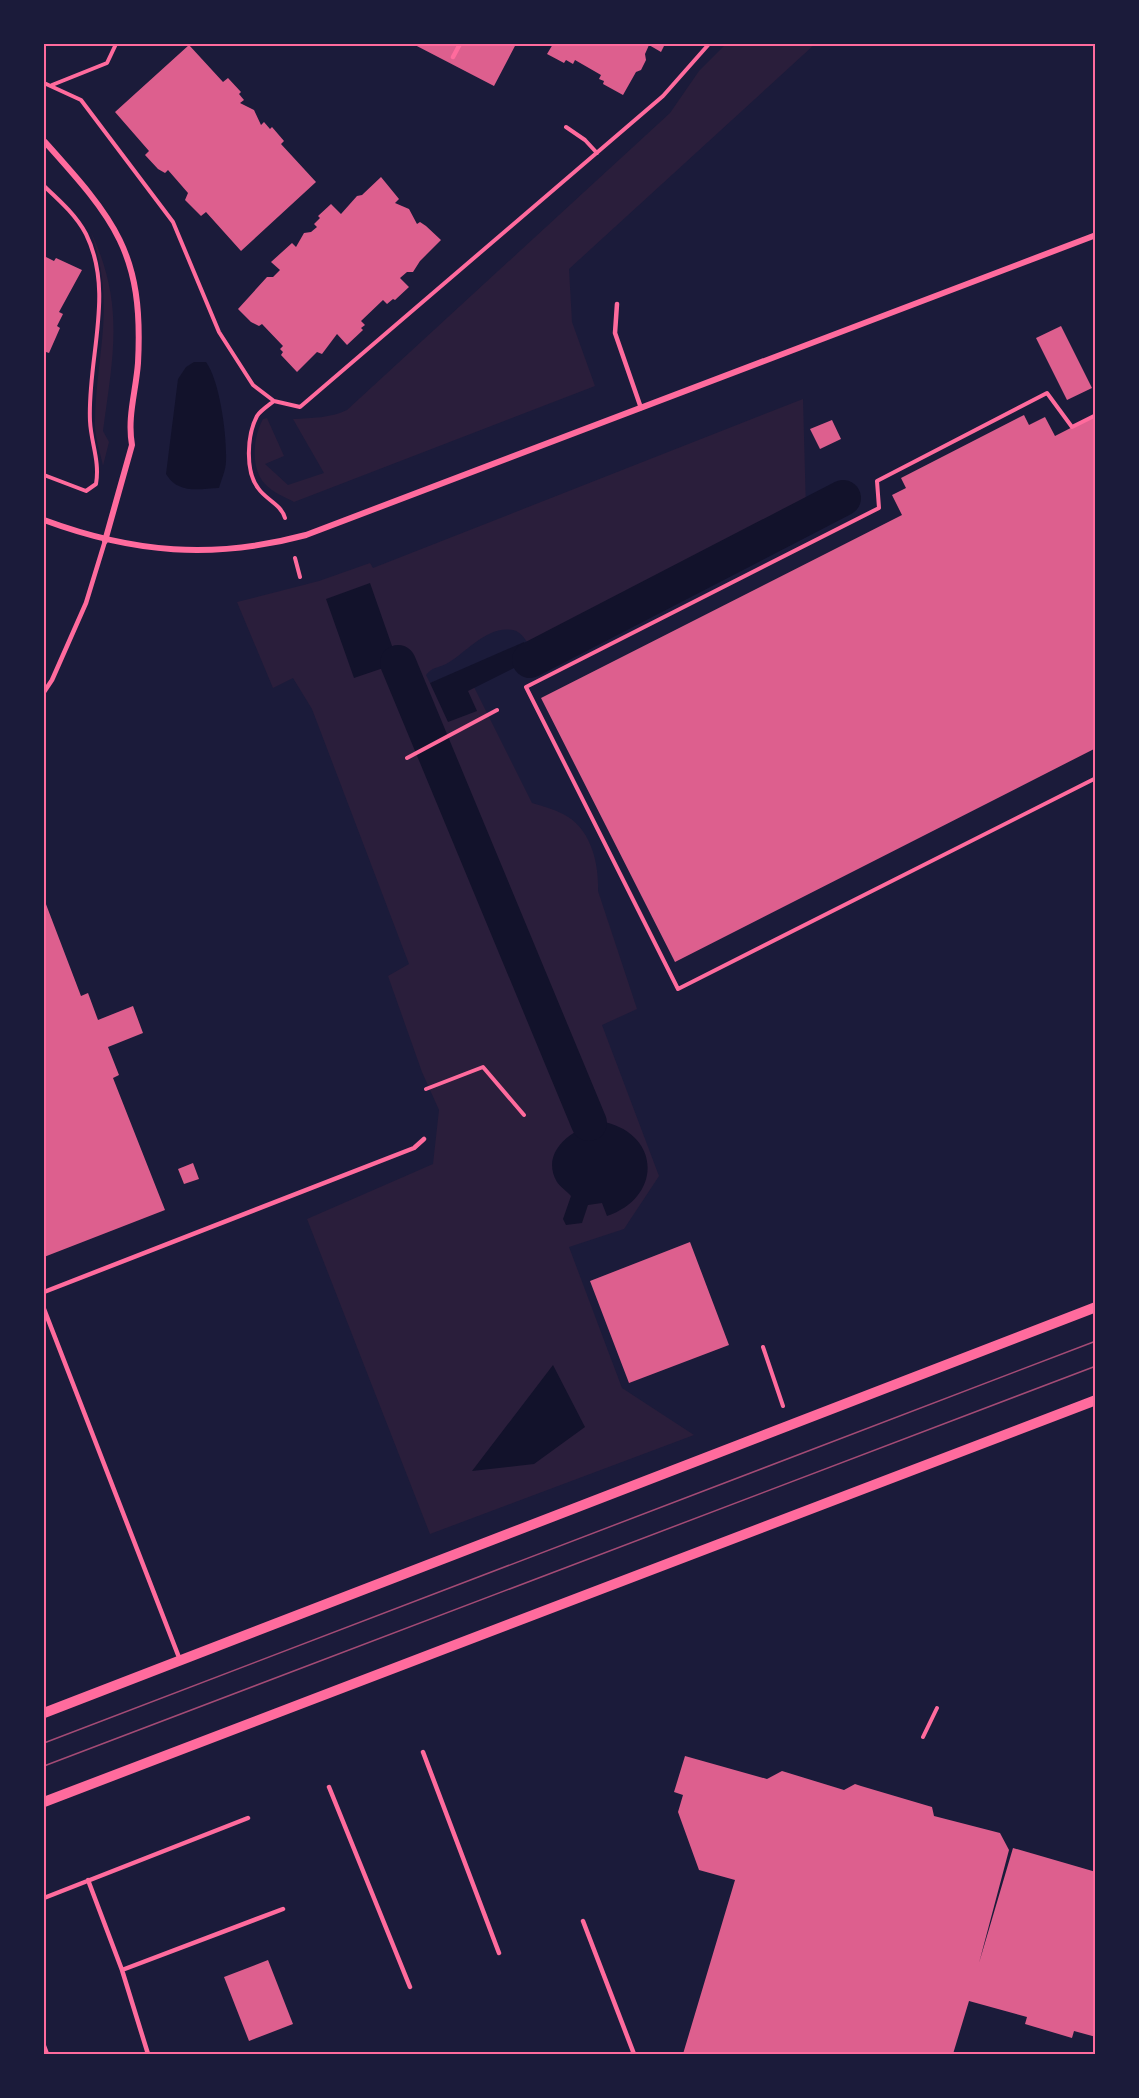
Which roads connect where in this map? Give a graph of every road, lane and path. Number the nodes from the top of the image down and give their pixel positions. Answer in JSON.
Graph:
{"nodes":[{"id":1,"x":116,"y":44,"type":"edge"},
{"id":2,"x":460,"y":44,"type":"edge"},
{"id":3,"x":709,"y":44,"type":"edge"},
{"id":4,"x":453,"y":57,"type":"dead end"},
{"id":5,"x":44,"y":83,"type":"edge"},
{"id":6,"x":51,"y":86,"type":"junction"},
{"id":7,"x":566,"y":127,"type":"dead end"},
{"id":8,"x":44,"y":141,"type":"edge"},
{"id":9,"x":597,"y":153,"type":"junction"},
{"id":10,"x":44,"y":186,"type":"edge"},
{"id":11,"x":1095,"y":236,"type":"edge"},
{"id":12,"x":617,"y":304,"type":"dead end"},
{"id":13,"x":274,"y":401,"type":"junction"},
{"id":14,"x":641,"y":408,"type":"junction"},
{"id":15,"x":1095,"y":415,"type":"edge"},
{"id":16,"x":44,"y":475,"type":"edge"},
{"id":17,"x":283,"y":510,"type":"dead end"},
{"id":18,"x":44,"y":520,"type":"edge"},
{"id":19,"x":105,"y":541,"type":"junction"},
{"id":20,"x":44,"y":692,"type":"edge"},
{"id":21,"x":497,"y":710,"type":"dead end"},
{"id":22,"x":408,"y":758,"type":"dead end"},
{"id":23,"x":1095,"y":778,"type":"edge"},
{"id":24,"x":426,"y":1089,"type":"dead end"},
{"id":25,"x":524,"y":1115,"type":"dead end"},
{"id":26,"x":424,"y":1139,"type":"dead end"},
{"id":27,"x":44,"y":1292,"type":"edge"},
{"id":28,"x":1095,"y":1307,"type":"edge"},
{"id":29,"x":44,"y":1309,"type":"edge"},
{"id":30,"x":763,"y":1347,"type":"dead end"},
{"id":31,"x":1095,"y":1400,"type":"edge"},
{"id":32,"x":784,"y":1406,"type":"dead end"},
{"id":33,"x":180,"y":1660,"type":"junction"},
{"id":34,"x":937,"y":1708,"type":"dead end"},
{"id":35,"x":44,"y":1713,"type":"edge"},
{"id":36,"x":923,"y":1737,"type":"dead end"},
{"id":37,"x":423,"y":1752,"type":"dead end"},
{"id":38,"x":329,"y":1787,"type":"dead end"},
{"id":39,"x":44,"y":1802,"type":"edge"},
{"id":40,"x":248,"y":1818,"type":"dead end"},
{"id":41,"x":88,"y":1880,"type":"junction"},
{"id":42,"x":44,"y":1898,"type":"edge"},
{"id":43,"x":283,"y":1909,"type":"dead end"},
{"id":44,"x":583,"y":1921,"type":"dead end"},
{"id":45,"x":499,"y":1953,"type":"dead end"},
{"id":46,"x":122,"y":1970,"type":"junction"},
{"id":47,"x":410,"y":1987,"type":"dead end"},
{"id":48,"x":44,"y":2046,"type":"edge"},
{"id":49,"x":47,"y":2055,"type":"edge"},
{"id":50,"x":148,"y":2055,"type":"edge"},
{"id":51,"x":634,"y":2055,"type":"edge"}],
"edges":[{"from":1,"to":6,"type":"path"},
{"from":2,"to":4,"type":"lane"},
{"from":3,"to":9,"type":"path"},
{"from":5,"to":6,"type":"path"},
{"from":6,"to":13,"type":"path"},
{"from":7,"to":9,"type":"path"},
{"from":8,"to":19,"type":"street"},
{"from":9,"to":13,"type":"path"},
{"from":10,"to":16,"type":"path"},
{"from":11,"to":14,"type":"street"},
{"from":12,"to":14,"type":"lane"},
{"from":13,"to":17,"type":"path"},
{"from":14,"to":19,"type":"street"},
{"from":15,"to":23,"type":"path"},
{"from":18,"to":19,"type":"street"},
{"from":19,"to":20,"type":"lane"},
{"from":21,"to":22,"type":"path"},
{"from":24,"to":25,"type":"path"},
{"from":26,"to":27,"type":"lane"},
{"from":28,"to":33,"type":"street"},
{"from":29,"to":33,"type":"lane"},
{"from":30,"to":32,"type":"path"},
{"from":31,"to":39,"type":"street"},
{"from":33,"to":35,"type":"street"},
{"from":34,"to":36,"type":"path"},
{"from":37,"to":45,"type":"lane"},
{"from":38,"to":47,"type":"lane"},
{"from":40,"to":41,"type":"lane"},
{"from":41,"to":42,"type":"lane"},
{"from":41,"to":46,"type":"lane"},
{"from":43,"to":46,"type":"lane"},
{"from":44,"to":51,"type":"lane"},
{"from":46,"to":50,"type":"lane"},
{"from":48,"to":49,"type":"lane"}]}
